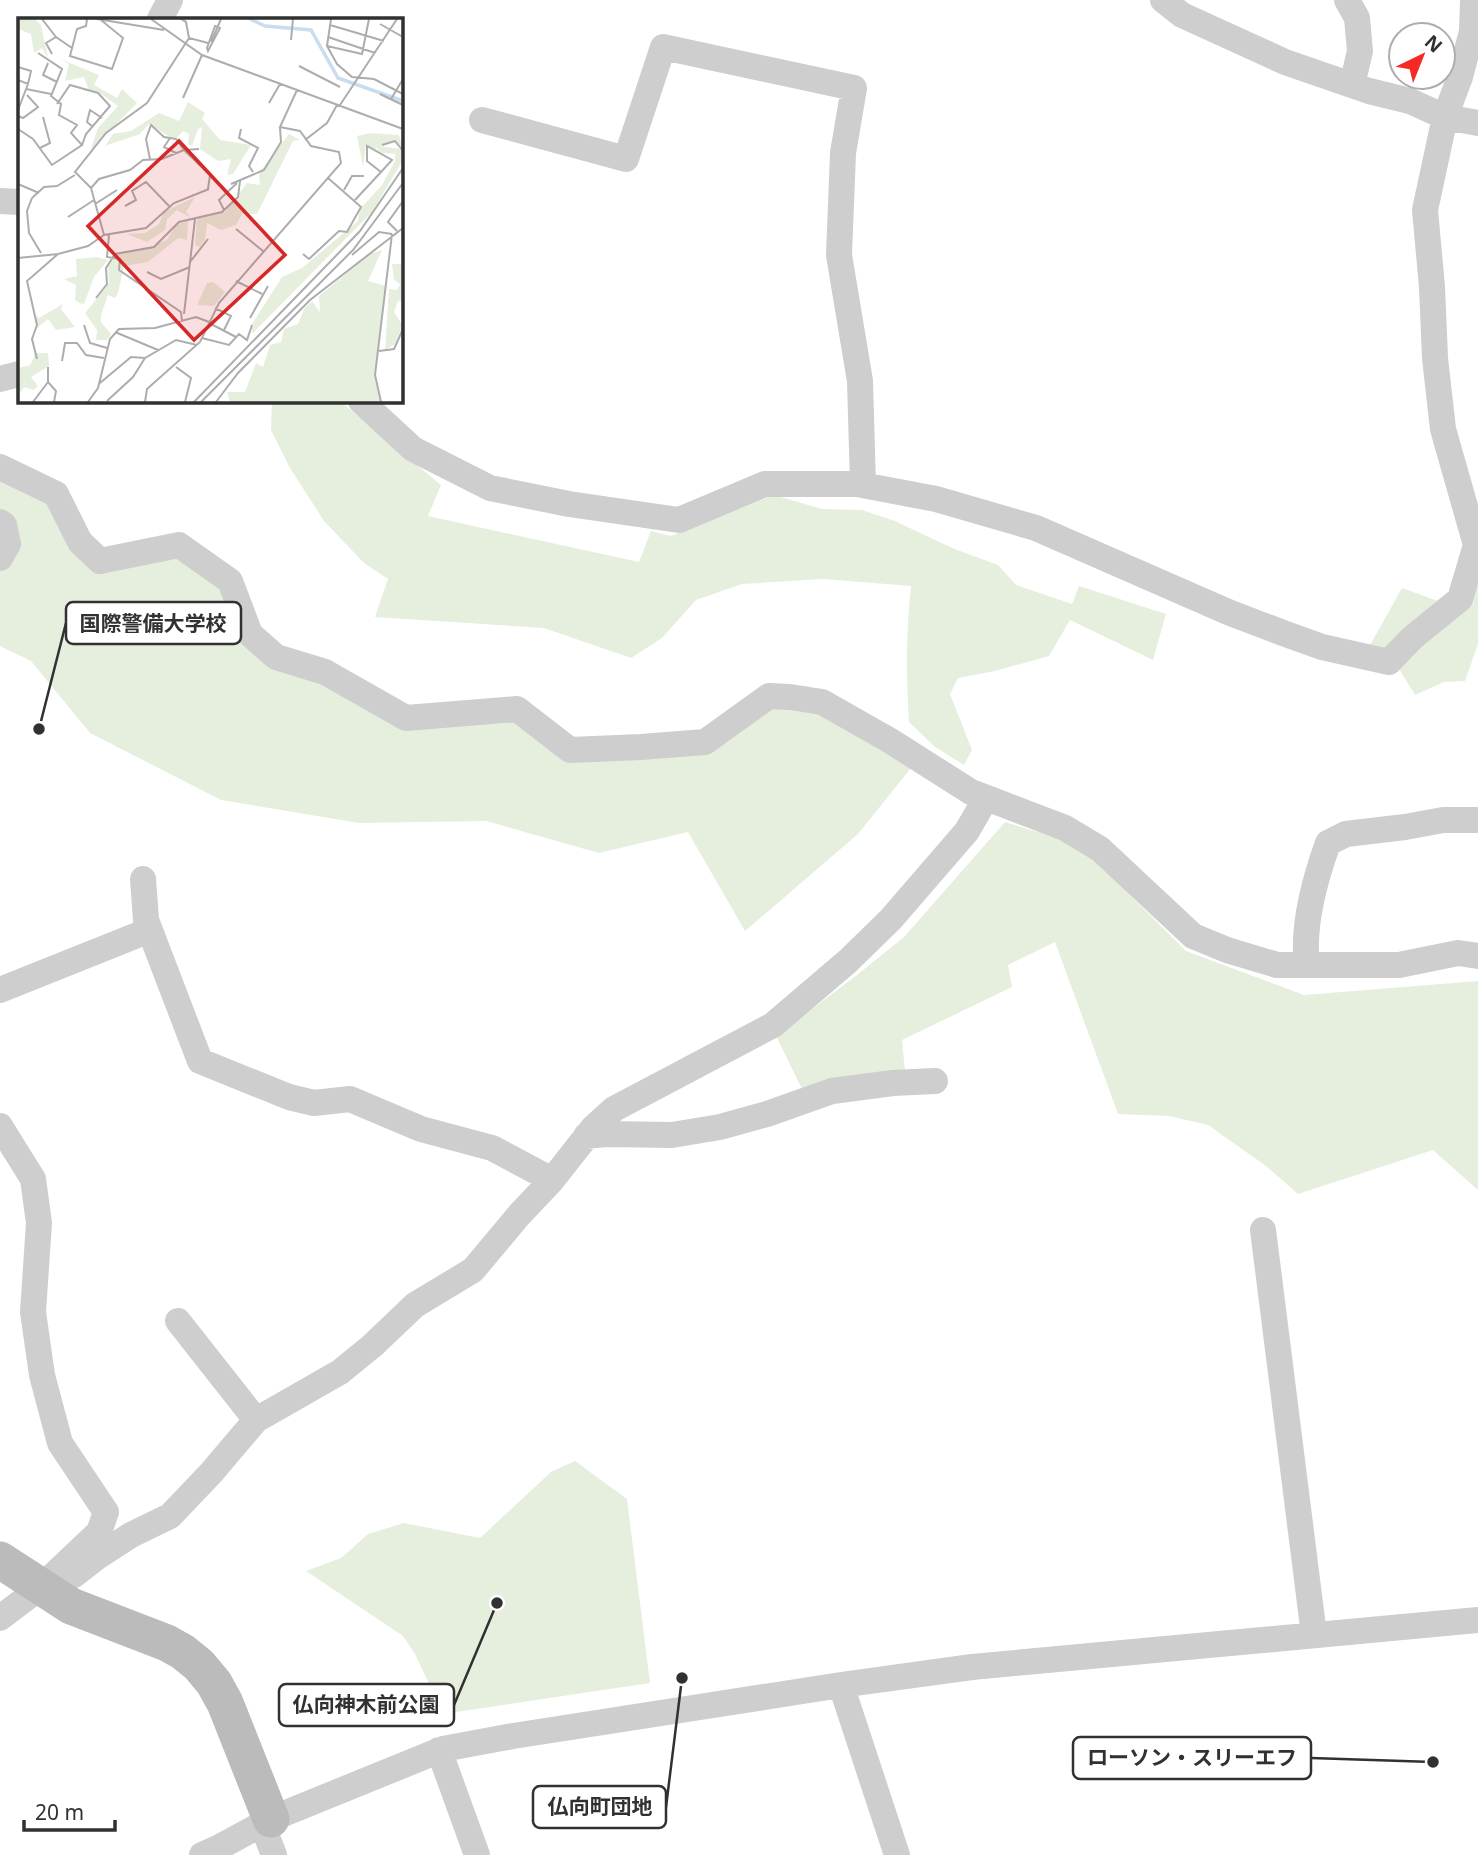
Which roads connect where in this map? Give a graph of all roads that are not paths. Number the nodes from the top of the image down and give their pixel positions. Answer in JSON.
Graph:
{"nodes":[{"id":1,"x":170,"y":0,"type":"edge"},
{"id":2,"x":1163,"y":0,"type":"edge"},
{"id":3,"x":1347,"y":0,"type":"edge"},
{"id":4,"x":1473,"y":0,"type":"edge"},
{"id":5,"x":161,"y":18,"type":"edge"},
{"id":6,"x":1352,"y":85,"type":"junction"},
{"id":7,"x":1445,"y":117,"type":"junction"},
{"id":8,"x":482,"y":120,"type":"dead end"},
{"id":9,"x":1478,"y":123,"type":"edge"},
{"id":10,"x":0,"y":201,"type":"edge"},
{"id":11,"x":18,"y":202,"type":"edge"},
{"id":12,"x":18,"y":374,"type":"edge"},
{"id":13,"x":0,"y":379,"type":"edge"},
{"id":14,"x":361,"y":402,"type":"edge"},
{"id":15,"x":0,"y":467,"type":"edge"},
{"id":16,"x":863,"y":485,"type":"junction"},
{"id":17,"x":0,"y":522,"type":"edge"},
{"id":18,"x":0,"y":558,"type":"edge"},
{"id":19,"x":1322,"y":647,"type":"junction"},
{"id":20,"x":1352,"y":666,"type":"dead end"},
{"id":21,"x":986,"y":797,"type":"junction"},
{"id":22,"x":1478,"y":820,"type":"edge"},
{"id":23,"x":142,"y":879,"type":"dead end"},
{"id":24,"x":150,"y":930,"type":"junction"},
{"id":25,"x":1478,"y":956,"type":"edge"},
{"id":26,"x":1307,"y":965,"type":"junction"},
{"id":27,"x":0,"y":990,"type":"edge"},
{"id":28,"x":935,"y":1081,"type":"dead end"},
{"id":29,"x":0,"y":1126,"type":"edge"},
{"id":30,"x":586,"y":1136,"type":"junction"},
{"id":31,"x":552,"y":1180,"type":"junction"},
{"id":32,"x":1263,"y":1230,"type":"dead end"},
{"id":33,"x":178,"y":1321,"type":"dead end"},
{"id":34,"x":256,"y":1420,"type":"junction"},
{"id":35,"x":0,"y":1560,"type":"edge"},
{"id":36,"x":41,"y":1587,"type":"junction"},
{"id":37,"x":0,"y":1618,"type":"edge"},
{"id":38,"x":1478,"y":1620,"type":"edge"},
{"id":39,"x":1314,"y":1635,"type":"junction"},
{"id":40,"x":841,"y":1685,"type":"junction"},
{"id":41,"x":439,"y":1750,"type":"junction"},
{"id":42,"x":266,"y":1821,"type":"junction"},
{"id":43,"x":202,"y":1855,"type":"edge"},
{"id":44,"x":274,"y":1855,"type":"edge"},
{"id":45,"x":477,"y":1855,"type":"edge"},
{"id":46,"x":897,"y":1855,"type":"edge"}],
"edges":[{"from":1,"to":5,"type":"street"},
{"from":2,"to":6,"type":"street"},
{"from":3,"to":6,"type":"street"},
{"from":4,"to":7,"type":"street"},
{"from":6,"to":7,"type":"street"},
{"from":7,"to":9,"type":"street"},
{"from":7,"to":19,"type":"street"},
{"from":8,"to":16,"type":"street"},
{"from":10,"to":11,"type":"street"},
{"from":12,"to":13,"type":"street"},
{"from":14,"to":16,"type":"street"},
{"from":15,"to":21,"type":"street"},
{"from":16,"to":19,"type":"street"},
{"from":17,"to":18,"type":"street"},
{"from":19,"to":20,"type":"street"},
{"from":21,"to":26,"type":"street"},
{"from":21,"to":30,"type":"street"},
{"from":22,"to":26,"type":"street"},
{"from":23,"to":24,"type":"street"},
{"from":24,"to":27,"type":"street"},
{"from":24,"to":31,"type":"street"},
{"from":25,"to":26,"type":"street"},
{"from":28,"to":30,"type":"street"},
{"from":29,"to":36,"type":"street"},
{"from":30,"to":31,"type":"street"},
{"from":31,"to":34,"type":"street"},
{"from":32,"to":39,"type":"street"},
{"from":33,"to":34,"type":"street"},
{"from":34,"to":36,"type":"street"},
{"from":35,"to":36,"type":"street"},
{"from":36,"to":37,"type":"street"},
{"from":36,"to":42,"type":"street"},
{"from":38,"to":39,"type":"street"},
{"from":39,"to":40,"type":"street"},
{"from":40,"to":41,"type":"street"},
{"from":40,"to":46,"type":"street"},
{"from":41,"to":42,"type":"street"},
{"from":41,"to":45,"type":"street"},
{"from":42,"to":43,"type":"street"},
{"from":42,"to":44,"type":"street"}]}
